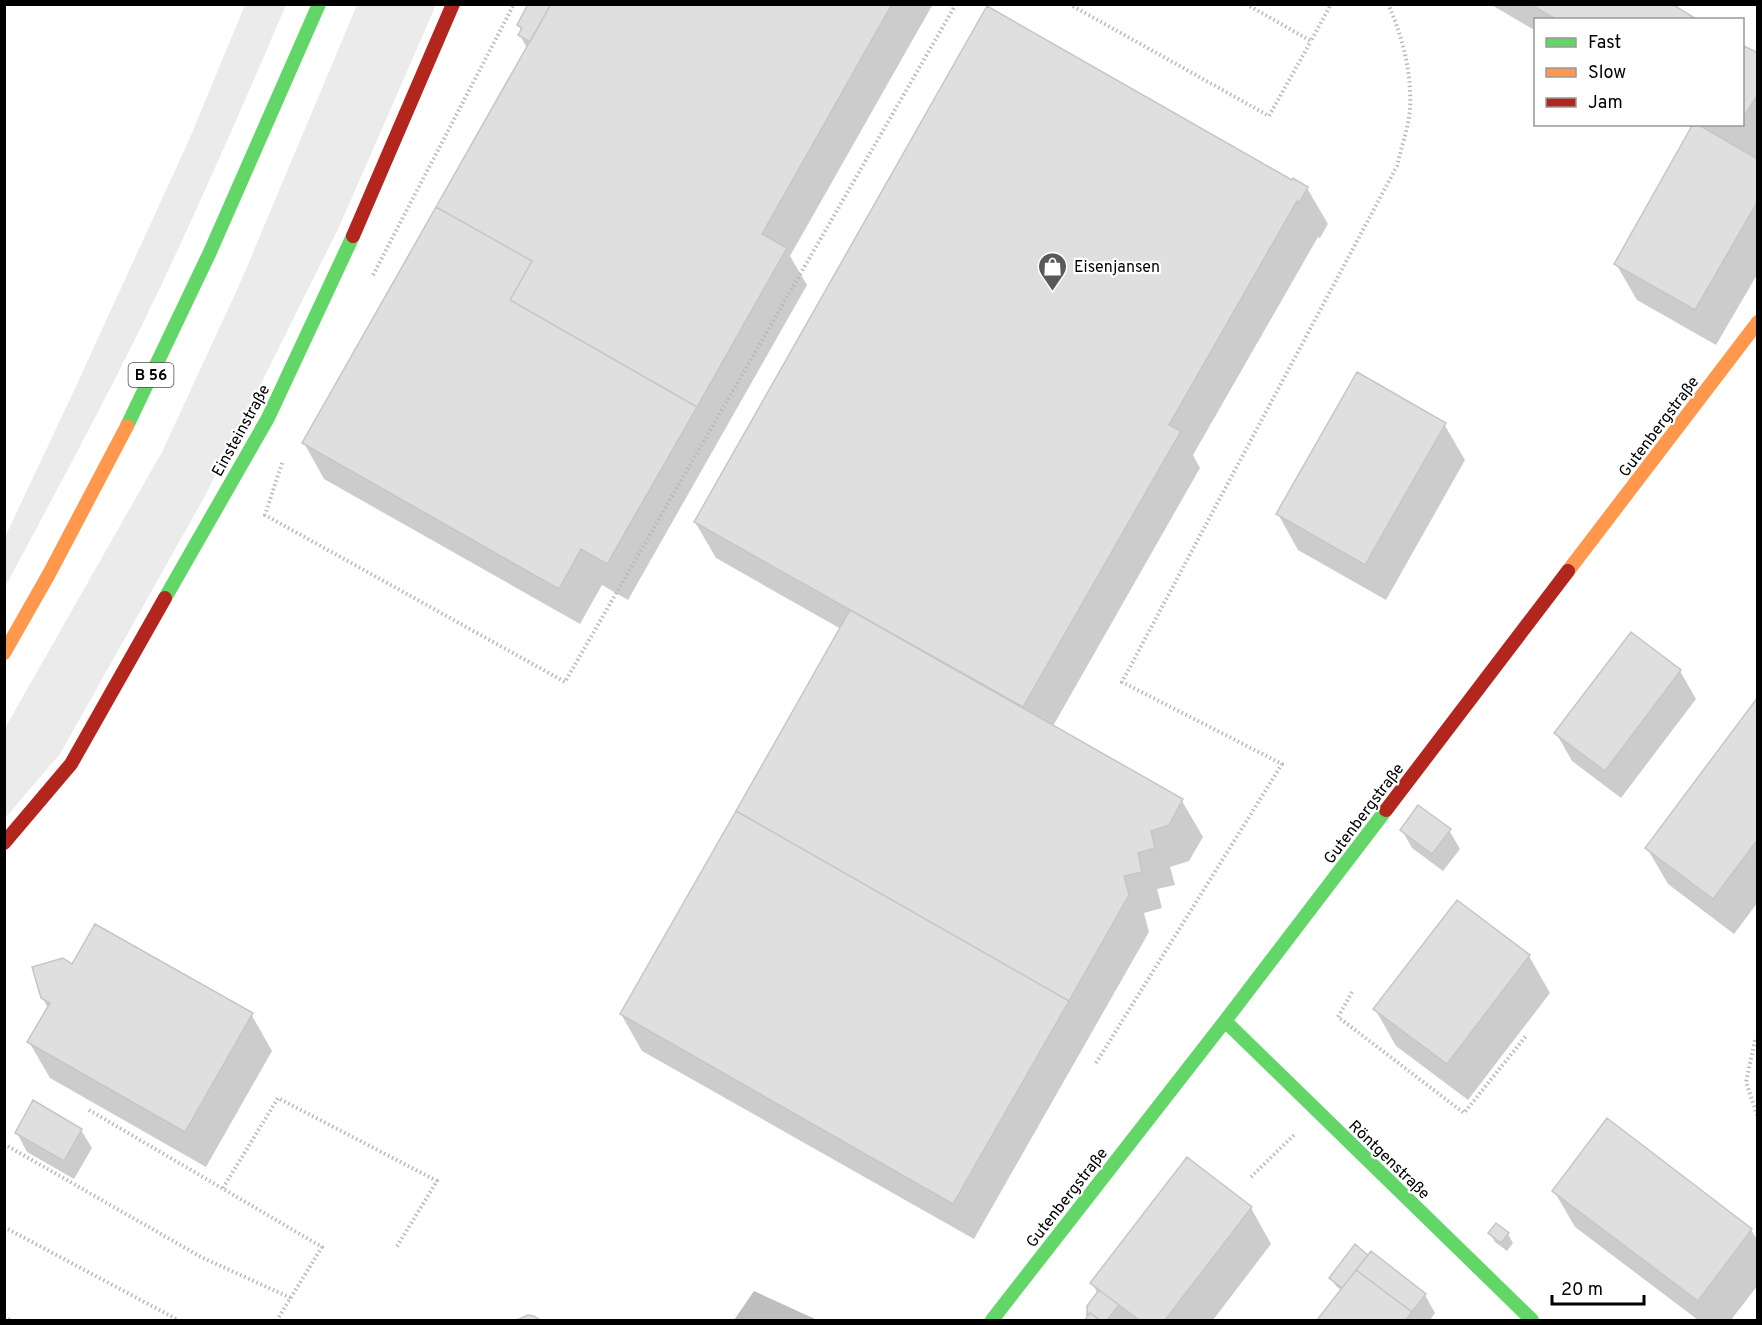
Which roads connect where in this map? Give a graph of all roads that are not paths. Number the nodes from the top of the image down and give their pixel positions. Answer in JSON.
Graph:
{"nodes":[{"id":1,"x":319,"y":4,"type":"edge"},
{"id":2,"x":453,"y":4,"type":"edge"},
{"id":3,"x":1758,"y":322,"type":"edge"},
{"id":4,"x":4,"y":653,"type":"edge"},
{"id":5,"x":4,"y":843,"type":"edge"},
{"id":6,"x":1225,"y":1021,"type":"junction"},
{"id":7,"x":992,"y":1320,"type":"edge"},
{"id":8,"x":1532,"y":1320,"type":"edge"}],
"edges":[{"from":1,"to":4,"type":"main road","number":"B 56"},
{"from":2,"to":5,"type":"main road","name":"Einsteinstraße"},
{"from":3,"to":6,"type":"main road","name":"Gutenbergstraße"},
{"from":6,"to":7,"type":"main road","name":"Gutenbergstraße"},
{"from":6,"to":8,"type":"main road","name":"Röntgenstraße"}]}
